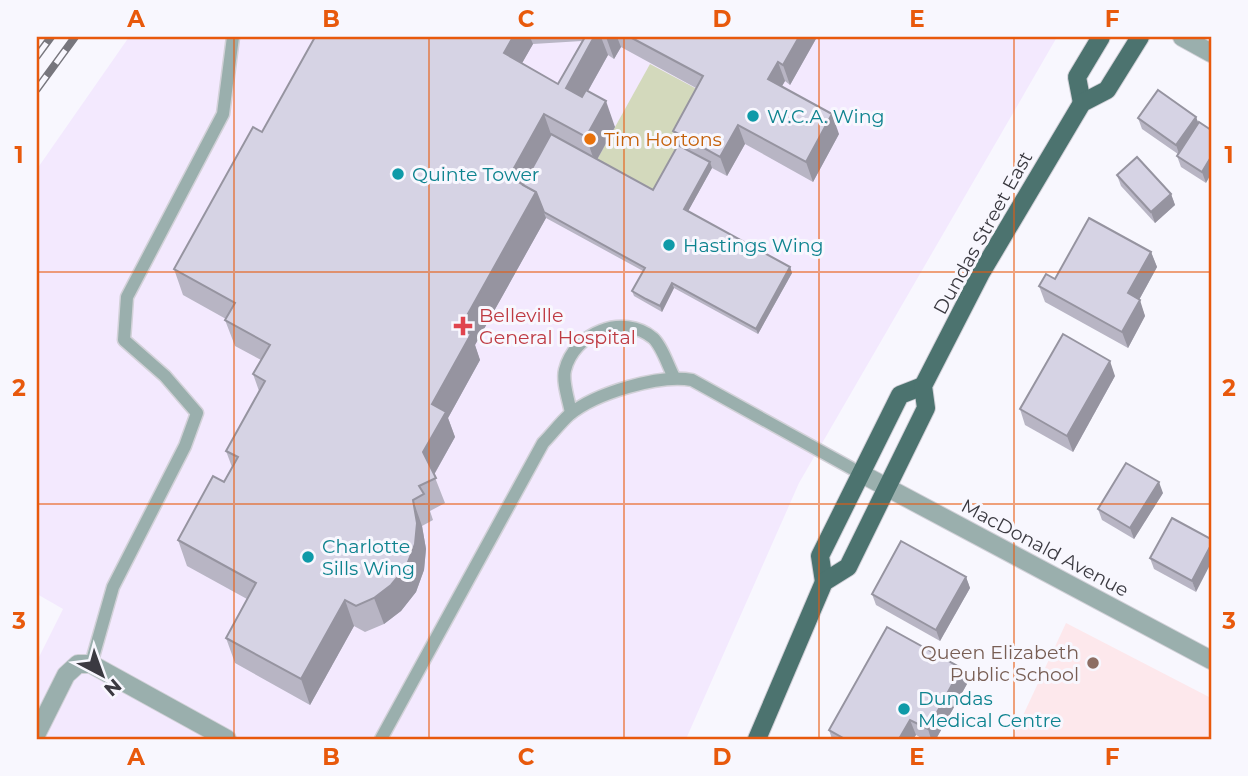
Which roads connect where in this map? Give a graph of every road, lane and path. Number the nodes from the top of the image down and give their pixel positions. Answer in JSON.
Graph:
{"nodes":[{"id":1,"x":233,"y":37,"type":"edge"},
{"id":2,"x":1101,"y":37,"type":"edge"},
{"id":3,"x":1140,"y":37,"type":"edge"},
{"id":4,"x":1182,"y":37,"type":"edge"},
{"id":5,"x":1211,"y":53,"type":"edge"},
{"id":6,"x":1082,"y":103,"type":"junction"},
{"id":7,"x":674,"y":377,"type":"junction"},
{"id":8,"x":923,"y":386,"type":"junction"},
{"id":9,"x":570,"y":414,"type":"junction"},
{"id":10,"x":860,"y":473,"type":"junction"},
{"id":11,"x":887,"y":488,"type":"junction"},
{"id":12,"x":824,"y":582,"type":"junction"},
{"id":13,"x":1211,"y":660,"type":"edge"},
{"id":14,"x":91,"y":664,"type":"junction"},
{"id":15,"x":37,"y":733,"type":"edge"},
{"id":16,"x":227,"y":739,"type":"edge"},
{"id":17,"x":381,"y":739,"type":"edge"},
{"id":18,"x":757,"y":739,"type":"edge"}],
"edges":[{"from":1,"to":14,"type":"lane"},
{"from":2,"to":6,"type":"main road"},
{"from":3,"to":6,"type":"main road","name":"Dundas Street East"},
{"from":4,"to":5,"type":"street"},
{"from":6,"to":8,"type":"main road","name":"Dundas Street East"},
{"from":7,"to":9,"type":"lane"},
{"from":7,"to":9,"type":"lane"},
{"from":7,"to":10,"type":"lane"},
{"from":8,"to":10,"type":"main road","name":"Dundas Street East"},
{"from":8,"to":11,"type":"main road","name":"Dundas Street East"},
{"from":9,"to":17,"type":"lane"},
{"from":10,"to":11,"type":"street","name":"MacDonald Avenue"},
{"from":10,"to":12,"type":"main road","name":"Dundas Street East"},
{"from":11,"to":12,"type":"main road","name":"Dundas Street East"},
{"from":11,"to":13,"type":"street","name":"MacDonald Avenue"},
{"from":12,"to":18,"type":"main road","name":"Dundas Street East"},
{"from":14,"to":15,"type":"street"},
{"from":14,"to":16,"type":"street"}]}
